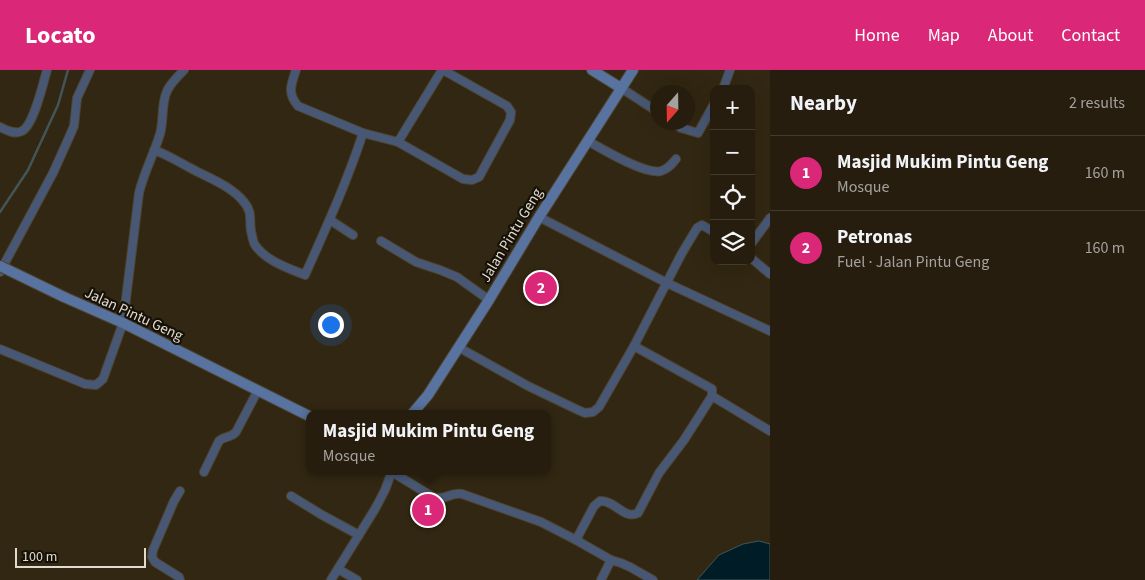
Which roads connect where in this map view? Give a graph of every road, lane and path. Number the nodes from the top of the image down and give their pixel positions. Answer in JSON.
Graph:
{"nodes":[{"id":1,"x":47,"y":70,"type":"edge"},
{"id":2,"x":90,"y":70,"type":"edge"},
{"id":3,"x":184,"y":70,"type":"edge"},
{"id":4,"x":296,"y":70,"type":"edge"},
{"id":5,"x":443,"y":70,"type":"edge"},
{"id":6,"x":592,"y":70,"type":"edge"},
{"id":7,"x":632,"y":70,"type":"edge"},
{"id":8,"x":730,"y":70,"type":"edge"},
{"id":9,"x":724,"y":85,"type":"edge"},
{"id":10,"x":621,"y":88,"type":"junction"},
{"id":11,"x":650,"y":107,"type":"edge"},
{"id":12,"x":710,"y":111,"type":"edge"},
{"id":13,"x":0,"y":127,"type":"edge"},
{"id":14,"x":688,"y":130,"type":"edge"},
{"id":15,"x":363,"y":133,"type":"junction"},
{"id":16,"x":588,"y":140,"type":"junction"},
{"id":17,"x":398,"y":142,"type":"junction"},
{"id":18,"x":154,"y":150,"type":"junction"},
{"id":19,"x":676,"y":159,"type":"dead end"},
{"id":20,"x":539,"y":217,"type":"junction"},
{"id":21,"x":770,"y":218,"type":"edge"},
{"id":22,"x":330,"y":220,"type":"junction"},
{"id":23,"x":710,"y":230,"type":"edge"},
{"id":24,"x":353,"y":235,"type":"dead end"},
{"id":25,"x":755,"y":239,"type":"edge"},
{"id":26,"x":381,"y":241,"type":"dead end"},
{"id":27,"x":755,"y":261,"type":"edge"},
{"id":28,"x":0,"y":266,"type":"edge"},
{"id":29,"x":0,"y":272,"type":"edge"},
{"id":30,"x":770,"y":274,"type":"edge"},
{"id":31,"x":667,"y":283,"type":"junction"},
{"id":32,"x":489,"y":300,"type":"junction"},
{"id":33,"x":123,"y":323,"type":"junction"},
{"id":34,"x":770,"y":331,"type":"edge"},
{"id":35,"x":634,"y":346,"type":"junction"},
{"id":36,"x":458,"y":347,"type":"junction"},
{"id":37,"x":0,"y":348,"type":"edge"},
{"id":38,"x":258,"y":390,"type":"junction"},
{"id":39,"x":712,"y":396,"type":"junction"},
{"id":40,"x":415,"y":410,"type":"edge"},
{"id":41,"x":306,"y":414,"type":"edge"},
{"id":42,"x":770,"y":431,"type":"edge"},
{"id":43,"x":204,"y":472,"type":"dead end"},
{"id":44,"x":391,"y":475,"type":"edge"},
{"id":45,"x":397,"y":475,"type":"edge"},
{"id":46,"x":180,"y":492,"type":"dead end"},
{"id":47,"x":291,"y":496,"type":"dead end"},
{"id":48,"x":359,"y":535,"type":"junction"},
{"id":49,"x":576,"y":540,"type":"junction"},
{"id":50,"x":611,"y":560,"type":"junction"},
{"id":51,"x":338,"y":569,"type":"junction"},
{"id":52,"x":180,"y":580,"type":"edge"},
{"id":53,"x":331,"y":580,"type":"edge"},
{"id":54,"x":357,"y":580,"type":"edge"},
{"id":55,"x":601,"y":580,"type":"edge"},
{"id":56,"x":653,"y":580,"type":"edge"}],
"edges":[{"from":1,"to":13,"type":"street"},
{"from":2,"to":29,"type":"street"},
{"from":3,"to":18,"type":"street"},
{"from":4,"to":15,"type":"street"},
{"from":5,"to":17,"type":"street"},
{"from":5,"to":17,"type":"street"},
{"from":6,"to":10,"type":"main road"},
{"from":7,"to":10,"type":"main road","name":"Jalan Pintu Geng"},
{"from":8,"to":9,"type":"street"},
{"from":10,"to":11,"type":"street"},
{"from":10,"to":16,"type":"main road","name":"Jalan Pintu Geng"},
{"from":12,"to":14,"type":"street"},
{"from":15,"to":17,"type":"street"},
{"from":15,"to":22,"type":"street"},
{"from":16,"to":19,"type":"street"},
{"from":16,"to":20,"type":"main road","name":"Jalan Pintu Geng"},
{"from":18,"to":22,"type":"street"},
{"from":18,"to":33,"type":"street"},
{"from":20,"to":31,"type":"street"},
{"from":20,"to":32,"type":"main road","name":"Jalan Pintu Geng"},
{"from":21,"to":25,"type":"street"},
{"from":22,"to":24,"type":"street"},
{"from":23,"to":31,"type":"street"},
{"from":26,"to":32,"type":"street"},
{"from":27,"to":30,"type":"street"},
{"from":28,"to":33,"type":"main road","name":"Jalan Pintu Geng","bridge":true},
{"from":31,"to":34,"type":"street"},
{"from":31,"to":35,"type":"street"},
{"from":32,"to":36,"type":"main road","name":"Jalan Pintu Geng"},
{"from":33,"to":37,"type":"street"},
{"from":33,"to":38,"type":"main road","name":"Jalan Pintu Geng"},
{"from":35,"to":36,"type":"street"},
{"from":35,"to":39,"type":"street"},
{"from":36,"to":40,"type":"main road","name":"Jalan Pintu Geng"},
{"from":38,"to":41,"type":"main road","name":"Jalan Pintu Geng"},
{"from":38,"to":43,"type":"street"},
{"from":39,"to":42,"type":"street"},
{"from":39,"to":49,"type":"street"},
{"from":44,"to":48,"type":"street"},
{"from":45,"to":49,"type":"street"},
{"from":46,"to":52,"type":"street"},
{"from":47,"to":48,"type":"street"},
{"from":48,"to":51,"type":"street"},
{"from":49,"to":50,"type":"street"},
{"from":50,"to":55,"type":"street"},
{"from":50,"to":56,"type":"street"},
{"from":51,"to":53,"type":"street"},
{"from":51,"to":54,"type":"street"}]}
